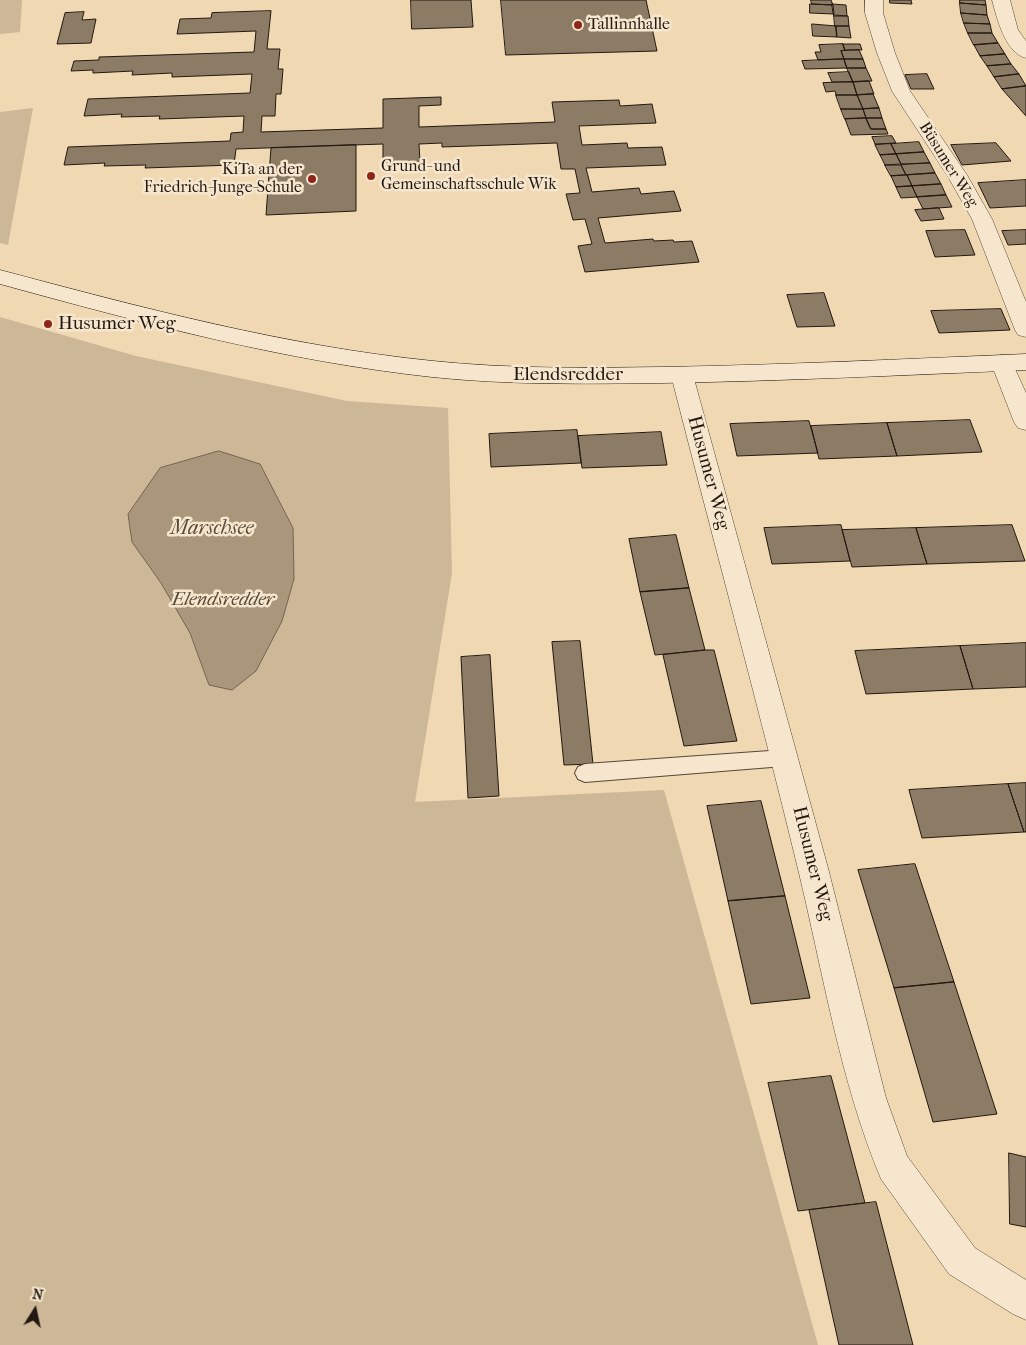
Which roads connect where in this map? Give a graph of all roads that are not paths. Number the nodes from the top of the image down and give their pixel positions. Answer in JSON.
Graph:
{"nodes":[{"id":1,"x":874,"y":0,"type":"edge"},
{"id":2,"x":1001,"y":0,"type":"edge"},
{"id":3,"x":1026,"y":54,"type":"edge"},
{"id":4,"x":0,"y":277,"type":"edge"},
{"id":5,"x":1026,"y":330,"type":"edge"},
{"id":6,"x":1026,"y":362,"type":"edge"},
{"id":7,"x":1002,"y":363,"type":"junction"},
{"id":8,"x":682,"y":375,"type":"junction"},
{"id":9,"x":1026,"y":422,"type":"edge"},
{"id":10,"x":784,"y":758,"type":"junction"},
{"id":11,"x":585,"y":773,"type":"dead end"},
{"id":12,"x":1026,"y":1301,"type":"edge"}],
"edges":[{"from":1,"to":5,"type":"street","name":"Büsumer Weg"},
{"from":2,"to":3,"type":"street"},
{"from":4,"to":8,"type":"street","name":"Elendsredder"},
{"from":6,"to":7,"type":"street","name":"Elendsredder"},
{"from":7,"to":8,"type":"street","name":"Elendsredder"},
{"from":7,"to":9,"type":"street"},
{"from":8,"to":10,"type":"street","name":"Husumer Weg"},
{"from":10,"to":11,"type":"lane"},
{"from":10,"to":12,"type":"street","name":"Husumer Weg"}]}
